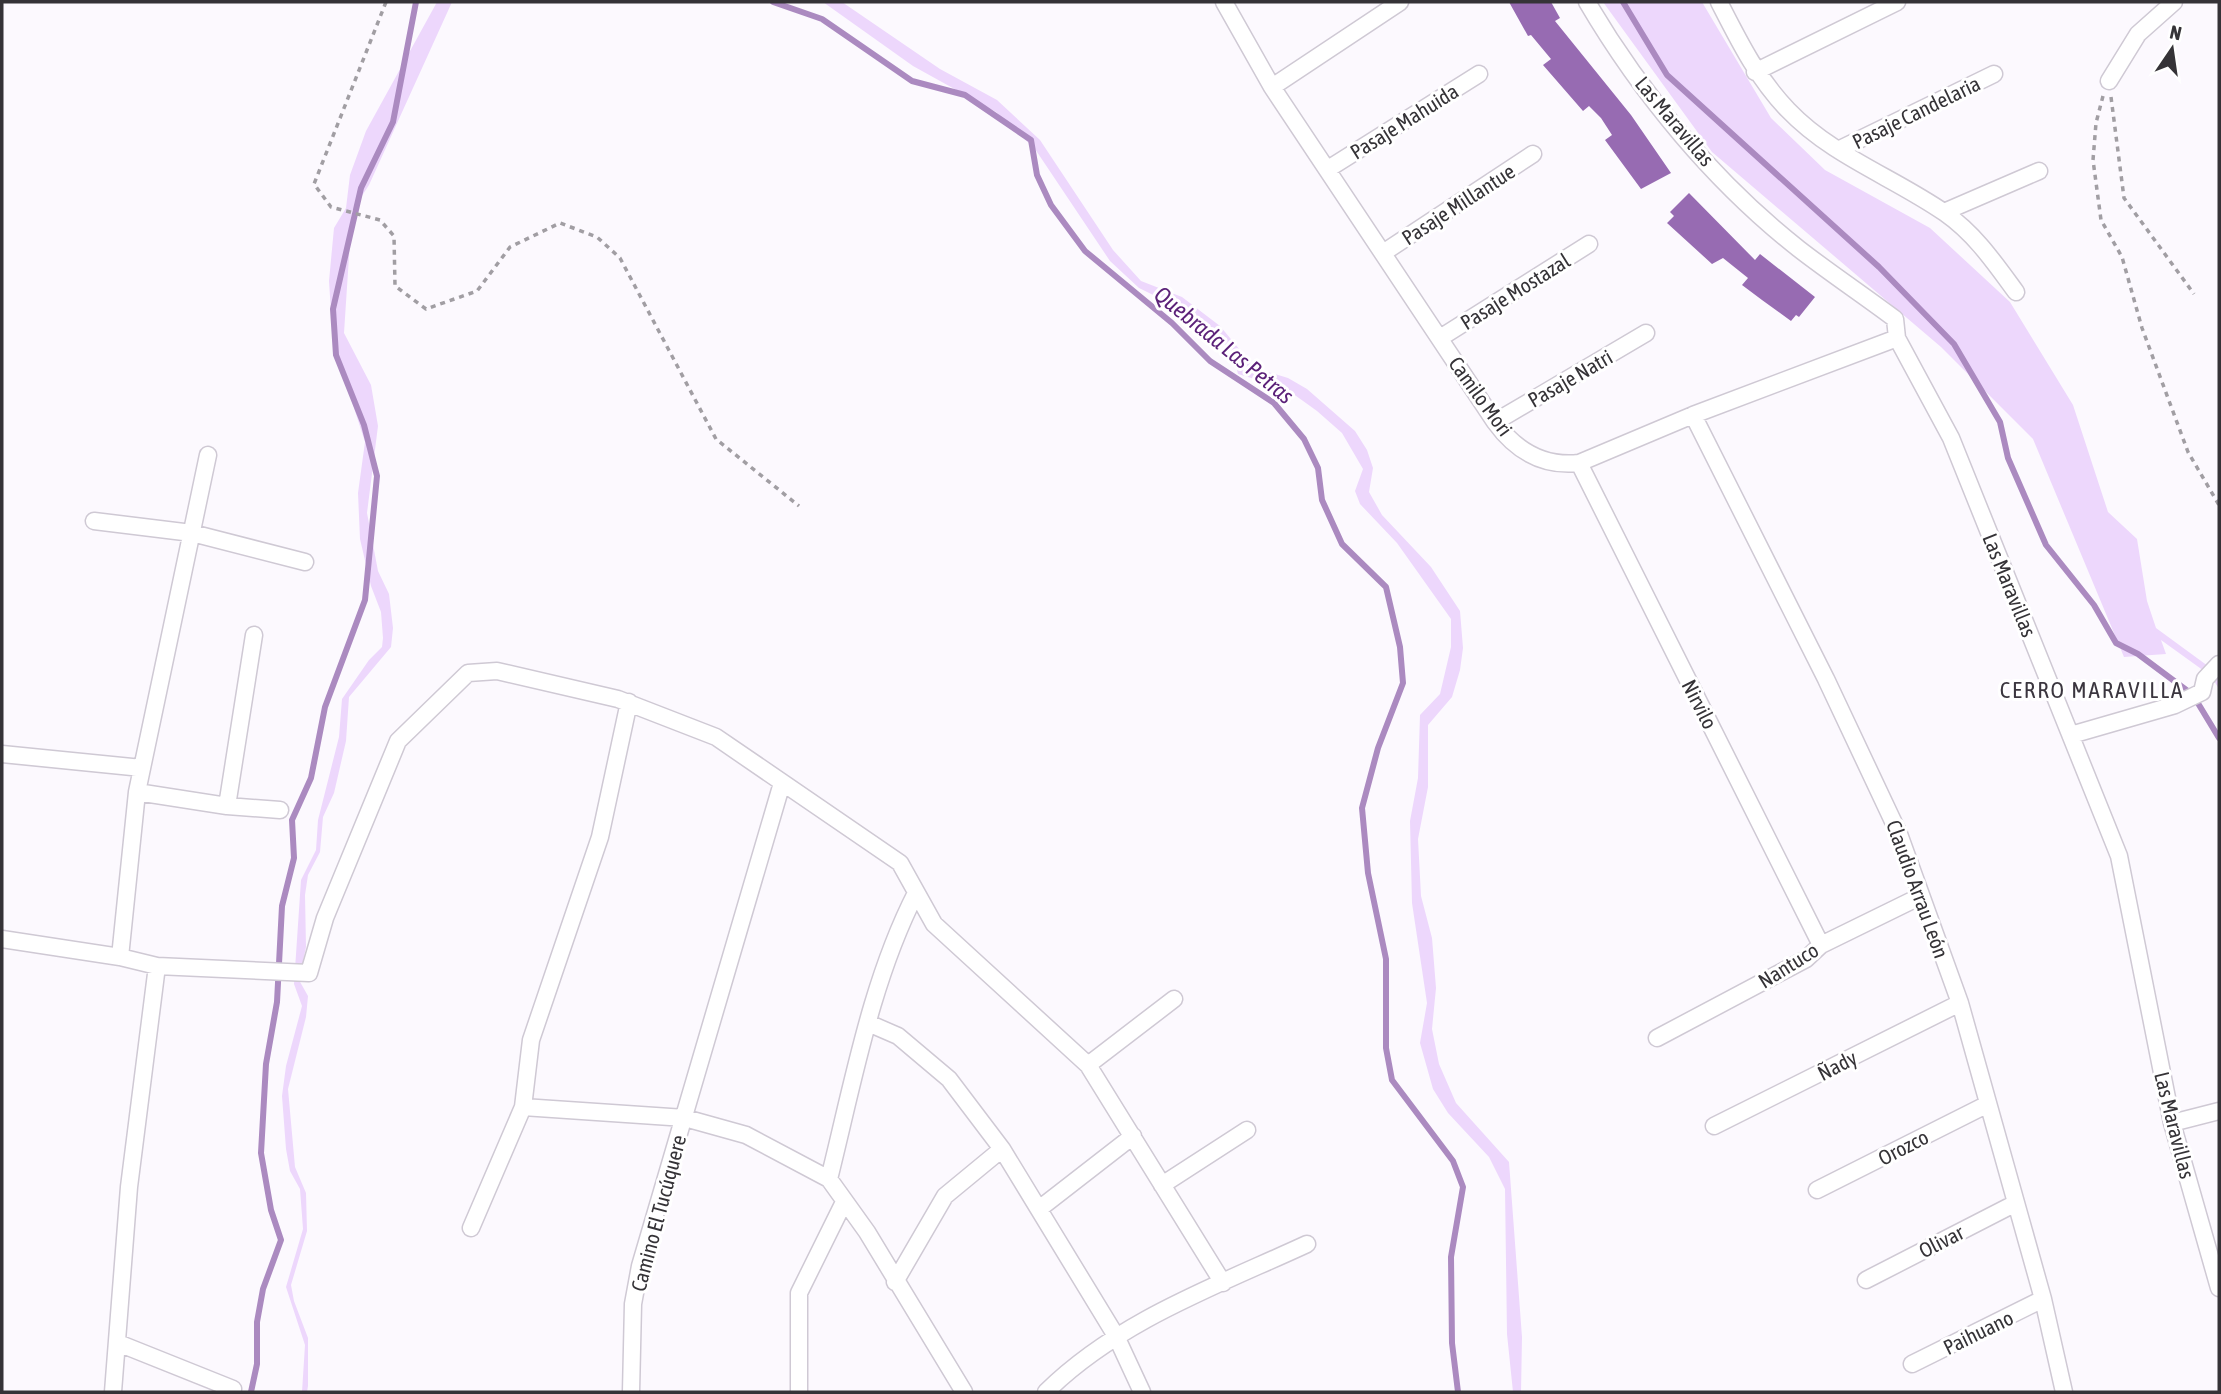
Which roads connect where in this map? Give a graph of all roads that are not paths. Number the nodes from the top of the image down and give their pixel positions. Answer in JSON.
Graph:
{"nodes":[{"id":1,"x":1224,"y":2,"type":"edge"},
{"id":2,"x":1400,"y":2,"type":"edge"},
{"id":3,"x":1587,"y":2,"type":"edge"},
{"id":4,"x":1719,"y":2,"type":"edge"},
{"id":5,"x":1897,"y":2,"type":"edge"},
{"id":6,"x":2174,"y":2,"type":"edge"},
{"id":7,"x":1755,"y":72,"type":"junction"},
{"id":8,"x":1479,"y":74,"type":"dead end"},
{"id":9,"x":1994,"y":74,"type":"dead end"},
{"id":10,"x":2109,"y":81,"type":"road end"},
{"id":11,"x":1272,"y":86,"type":"junction"},
{"id":12,"x":1838,"y":150,"type":"junction"},
{"id":13,"x":1533,"y":155,"type":"dead end"},
{"id":14,"x":1328,"y":169,"type":"junction"},
{"id":15,"x":2039,"y":172,"type":"dead end"},
{"id":16,"x":1944,"y":212,"type":"junction"},
{"id":17,"x":1589,"y":244,"type":"dead end"},
{"id":18,"x":1383,"y":253,"type":"junction"},
{"id":19,"x":2016,"y":292,"type":"dead end"},
{"id":20,"x":1646,"y":333,"type":"dead end"},
{"id":21,"x":1440,"y":338,"type":"junction"},
{"id":22,"x":1897,"y":338,"type":"junction"},
{"id":23,"x":1693,"y":415,"type":"junction"},
{"id":24,"x":1494,"y":422,"type":"junction"},
{"id":25,"x":208,"y":455,"type":"dead end"},
{"id":26,"x":1579,"y":463,"type":"junction"},
{"id":27,"x":94,"y":522,"type":"dead end"},
{"id":28,"x":192,"y":533,"type":"junction"},
{"id":29,"x":305,"y":562,"type":"dead end"},
{"id":30,"x":254,"y":635,"type":"dead end"},
{"id":31,"x":2219,"y":664,"type":"edge"},
{"id":32,"x":629,"y":702,"type":"junction"},
{"id":33,"x":2071,"y":735,"type":"junction"},
{"id":34,"x":2,"y":754,"type":"edge"},
{"id":35,"x":142,"y":768,"type":"junction"},
{"id":36,"x":782,"y":783,"type":"junction"},
{"id":37,"x":137,"y":792,"type":"junction"},
{"id":38,"x":227,"y":806,"type":"junction"},
{"id":39,"x":280,"y":810,"type":"dead end"},
{"id":40,"x":916,"y":893,"type":"junction"},
{"id":41,"x":1921,"y":896,"type":"junction"},
{"id":42,"x":2,"y":939,"type":"edge"},
{"id":43,"x":1821,"y":945,"type":"junction"},
{"id":44,"x":120,"y":957,"type":"junction"},
{"id":45,"x":157,"y":966,"type":"junction"},
{"id":46,"x":1174,"y":999,"type":"dead end"},
{"id":47,"x":1960,"y":1003,"type":"junction"},
{"id":48,"x":868,"y":1023,"type":"junction"},
{"id":49,"x":1657,"y":1038,"type":"dead end"},
{"id":50,"x":1088,"y":1065,"type":"junction"},
{"id":51,"x":1988,"y":1104,"type":"junction"},
{"id":52,"x":523,"y":1107,"type":"junction"},
{"id":53,"x":2219,"y":1111,"type":"edge"},
{"id":54,"x":685,"y":1118,"type":"junction"},
{"id":55,"x":2172,"y":1123,"type":"junction"},
{"id":56,"x":1714,"y":1126,"type":"dead end"},
{"id":57,"x":1247,"y":1130,"type":"dead end"},
{"id":58,"x":1133,"y":1136,"type":"junction"},
{"id":59,"x":1002,"y":1149,"type":"junction"},
{"id":60,"x":829,"y":1179,"type":"junction"},
{"id":61,"x":1163,"y":1185,"type":"junction"},
{"id":62,"x":1817,"y":1190,"type":"dead end"},
{"id":63,"x":844,"y":1202,"type":"junction"},
{"id":64,"x":2016,"y":1203,"type":"junction"},
{"id":65,"x":1039,"y":1209,"type":"junction"},
{"id":66,"x":471,"y":1228,"type":"dead end"},
{"id":67,"x":1307,"y":1244,"type":"dead end"},
{"id":68,"x":1866,"y":1280,"type":"dead end"},
{"id":69,"x":895,"y":1282,"type":"junction"},
{"id":70,"x":1223,"y":1283,"type":"junction"},
{"id":71,"x":2219,"y":1288,"type":"edge"},
{"id":72,"x":2043,"y":1299,"type":"junction"},
{"id":73,"x":1116,"y":1336,"type":"junction"},
{"id":74,"x":118,"y":1343,"type":"junction"},
{"id":75,"x":1912,"y":1364,"type":"dead end"},
{"id":76,"x":233,"y":1389,"type":"dead end"},
{"id":77,"x":113,"y":1392,"type":"edge"},
{"id":78,"x":631,"y":1392,"type":"edge"},
{"id":79,"x":800,"y":1392,"type":"edge"},
{"id":80,"x":964,"y":1392,"type":"edge"},
{"id":81,"x":1046,"y":1392,"type":"edge"},
{"id":82,"x":1142,"y":1392,"type":"edge"},
{"id":83,"x":2064,"y":1392,"type":"edge"}],
"edges":[{"from":1,"to":11,"type":"street","name":"Camilo Mori"},
{"from":2,"to":11,"type":"street"},
{"from":3,"to":22,"type":"street","name":"Las Maravillas"},
{"from":4,"to":7,"type":"street"},
{"from":5,"to":7,"type":"street"},
{"from":6,"to":10,"type":"street"},
{"from":7,"to":12,"type":"street"},
{"from":8,"to":14,"type":"street","name":"Pasaje Mahuida"},
{"from":9,"to":12,"type":"street","name":"Pasaje Candelaria"},
{"from":11,"to":14,"type":"street","name":"Camilo Mori"},
{"from":12,"to":16,"type":"street"},
{"from":13,"to":18,"type":"street","name":"Pasaje Millantue"},
{"from":14,"to":18,"type":"street","name":"Camilo Mori"},
{"from":15,"to":16,"type":"street"},
{"from":16,"to":19,"type":"street"},
{"from":17,"to":21,"type":"street","name":"Pasaje Mostazal"},
{"from":18,"to":21,"type":"street","name":"Camilo Mori"},
{"from":20,"to":24,"type":"street","name":"Pasaje Natri"},
{"from":21,"to":24,"type":"street","name":"Camilo Mori"},
{"from":22,"to":23,"type":"street","name":"Camilo Mori"},
{"from":22,"to":33,"type":"street","name":"Las Maravillas"},
{"from":23,"to":26,"type":"street","name":"Camilo Mori"},
{"from":23,"to":41,"type":"street","name":"Claudio Arrau León"},
{"from":24,"to":26,"type":"street","name":"Camilo Mori"},
{"from":25,"to":28,"type":"street"},
{"from":26,"to":43,"type":"street","name":"Nirvilo"},
{"from":27,"to":28,"type":"street"},
{"from":28,"to":29,"type":"street"},
{"from":28,"to":35,"type":"street"},
{"from":30,"to":38,"type":"street"},
{"from":31,"to":33,"type":"street"},
{"from":32,"to":36,"type":"street"},
{"from":32,"to":45,"type":"street"},
{"from":32,"to":52,"type":"street"},
{"from":33,"to":55,"type":"street","name":"Las Maravillas"},
{"from":34,"to":35,"type":"street"},
{"from":35,"to":37,"type":"street"},
{"from":36,"to":40,"type":"street"},
{"from":36,"to":54,"type":"street","name":"Camino El Tucúquere"},
{"from":37,"to":38,"type":"street"},
{"from":37,"to":44,"type":"street"},
{"from":38,"to":39,"type":"street"},
{"from":40,"to":48,"type":"street"},
{"from":40,"to":50,"type":"street"},
{"from":41,"to":43,"type":"street","name":"Nantuco"},
{"from":41,"to":47,"type":"street","name":"Claudio Arrau León"},
{"from":42,"to":44,"type":"street"},
{"from":43,"to":49,"type":"street","name":"Nantuco"},
{"from":44,"to":45,"type":"street"},
{"from":45,"to":74,"type":"street"},
{"from":46,"to":50,"type":"street"},
{"from":47,"to":51,"type":"street","name":"Claudio Arrau León"},
{"from":47,"to":56,"type":"street","name":"Ñady"},
{"from":48,"to":59,"type":"street"},
{"from":48,"to":60,"type":"street"},
{"from":50,"to":58,"type":"street"},
{"from":51,"to":62,"type":"street","name":"Orozco"},
{"from":51,"to":64,"type":"street","name":"Claudio Arrau León"},
{"from":52,"to":54,"type":"street"},
{"from":52,"to":66,"type":"street"},
{"from":53,"to":55,"type":"street"},
{"from":54,"to":60,"type":"street"},
{"from":54,"to":78,"type":"street","name":"Camino El Tucúquere"},
{"from":55,"to":71,"type":"street","name":"Las Maravillas"},
{"from":57,"to":61,"type":"street"},
{"from":58,"to":61,"type":"street"},
{"from":58,"to":65,"type":"street"},
{"from":59,"to":65,"type":"street"},
{"from":59,"to":69,"type":"street"},
{"from":60,"to":63,"type":"street"},
{"from":61,"to":70,"type":"street"},
{"from":63,"to":69,"type":"street"},
{"from":63,"to":79,"type":"street"},
{"from":64,"to":68,"type":"street","name":"Olivar"},
{"from":64,"to":72,"type":"street","name":"Claudio Arrau León"},
{"from":65,"to":73,"type":"street"},
{"from":67,"to":70,"type":"street"},
{"from":69,"to":80,"type":"street"},
{"from":70,"to":73,"type":"street"},
{"from":72,"to":75,"type":"street","name":"Paihuano"},
{"from":72,"to":83,"type":"street","name":"Claudio Arrau León"},
{"from":73,"to":81,"type":"street"},
{"from":73,"to":82,"type":"street"},
{"from":74,"to":76,"type":"street"},
{"from":74,"to":77,"type":"street"}]}
